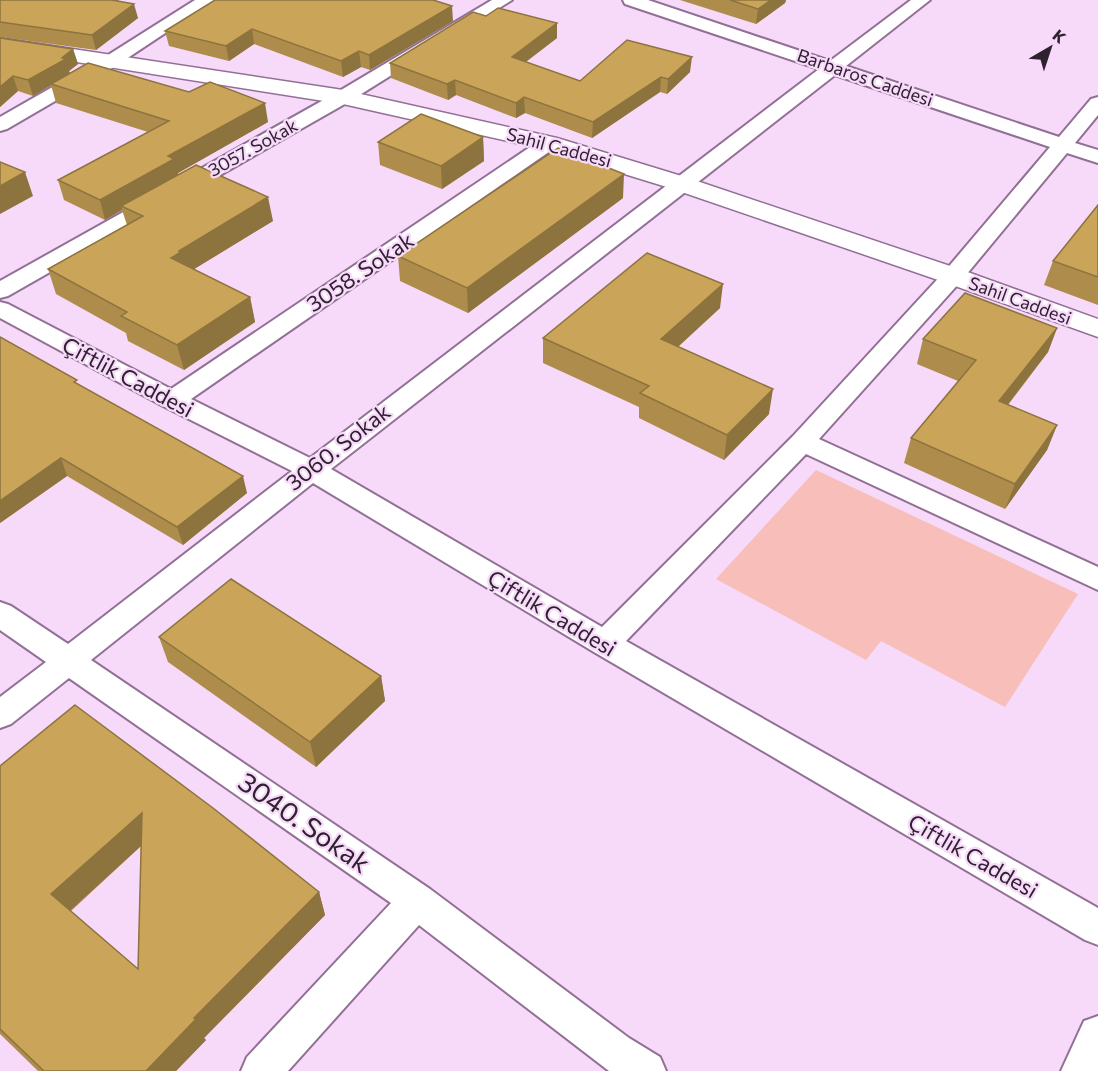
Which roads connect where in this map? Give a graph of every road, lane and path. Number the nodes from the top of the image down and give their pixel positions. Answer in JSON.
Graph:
{"nodes":[{"id":1,"x":504,"y":0,"type":"edge"},
{"id":2,"x":631,"y":0,"type":"edge"},
{"id":3,"x":922,"y":0,"type":"edge"},
{"id":4,"x":203,"y":1,"type":"edge"},
{"id":5,"x":0,"y":44,"type":"edge"},
{"id":6,"x":111,"y":61,"type":"junction"},
{"id":7,"x":832,"y":68,"type":"junction"},
{"id":8,"x":343,"y":97,"type":"junction"},
{"id":9,"x":1098,"y":103,"type":"edge"},
{"id":10,"x":0,"y":125,"type":"edge"},
{"id":11,"x":549,"y":143,"type":"junction"},
{"id":12,"x":1062,"y":145,"type":"junction"},
{"id":13,"x":1098,"y":157,"type":"edge"},
{"id":14,"x":679,"y":183,"type":"junction"},
{"id":15,"x":953,"y":276,"type":"junction"},
{"id":16,"x":0,"y":291,"type":"edge"},
{"id":17,"x":0,"y":309,"type":"edge"},
{"id":18,"x":1098,"y":329,"type":"edge"},
{"id":19,"x":171,"y":400,"type":"junction"},
{"id":20,"x":802,"y":442,"type":"junction"},
{"id":21,"x":310,"y":469,"type":"junction"},
{"id":22,"x":1098,"y":579,"type":"edge"},
{"id":23,"x":0,"y":614,"type":"edge"},
{"id":24,"x":605,"y":644,"type":"junction"},
{"id":25,"x":69,"y":661,"type":"junction"},
{"id":26,"x":0,"y":715,"type":"edge"},
{"id":27,"x":417,"y":901,"type":"junction"},
{"id":28,"x":1098,"y":928,"type":"edge"},
{"id":29,"x":1098,"y":1035,"type":"edge"},
{"id":30,"x":620,"y":1065,"type":"edge"},
{"id":31,"x":261,"y":1071,"type":"edge"},
{"id":32,"x":1081,"y":1071,"type":"edge"}],
"edges":[{"from":1,"to":8,"type":"street","name":"3057. Sokak"},
{"from":2,"to":7,"type":"street","name":"Barbaros Caddesi"},
{"from":3,"to":7,"type":"street","name":"3060. Sokak"},
{"from":4,"to":6,"type":"street"},
{"from":5,"to":6,"type":"street","name":"Sahil Caddesi"},
{"from":6,"to":8,"type":"street","name":"Sahil Caddesi"},
{"from":6,"to":10,"type":"street"},
{"from":7,"to":12,"type":"street","name":"Barbaros Caddesi"},
{"from":7,"to":14,"type":"street","name":"3060. Sokak"},
{"from":8,"to":11,"type":"street","name":"Sahil Caddesi"},
{"from":8,"to":16,"type":"street","name":"3057. Sokak"},
{"from":9,"to":12,"type":"street"},
{"from":11,"to":14,"type":"street","name":"Sahil Caddesi"},
{"from":11,"to":19,"type":"street","name":"3058. Sokak"},
{"from":12,"to":13,"type":"street","name":"Barbaros Caddesi"},
{"from":12,"to":15,"type":"street"},
{"from":14,"to":15,"type":"street","name":"Sahil Caddesi"},
{"from":14,"to":21,"type":"street","name":"3060. Sokak"},
{"from":15,"to":18,"type":"street","name":"Sahil Caddesi"},
{"from":15,"to":20,"type":"street"},
{"from":17,"to":19,"type":"street","name":"Çiftlik Caddesi"},
{"from":19,"to":21,"type":"street","name":"Çiftlik Caddesi"},
{"from":20,"to":22,"type":"street"},
{"from":20,"to":24,"type":"street"},
{"from":21,"to":24,"type":"street","name":"Çiftlik Caddesi"},
{"from":21,"to":25,"type":"street","name":"3060. Sokak"},
{"from":23,"to":25,"type":"street","name":"3040. Sokak"},
{"from":24,"to":28,"type":"street","name":"Çiftlik Caddesi"},
{"from":25,"to":26,"type":"street","name":"3060. Sokak"},
{"from":25,"to":27,"type":"street","name":"3040. Sokak"},
{"from":27,"to":30,"type":"street","name":"3040. Sokak"},
{"from":27,"to":31,"type":"street"},
{"from":29,"to":32,"type":"street"}]}
